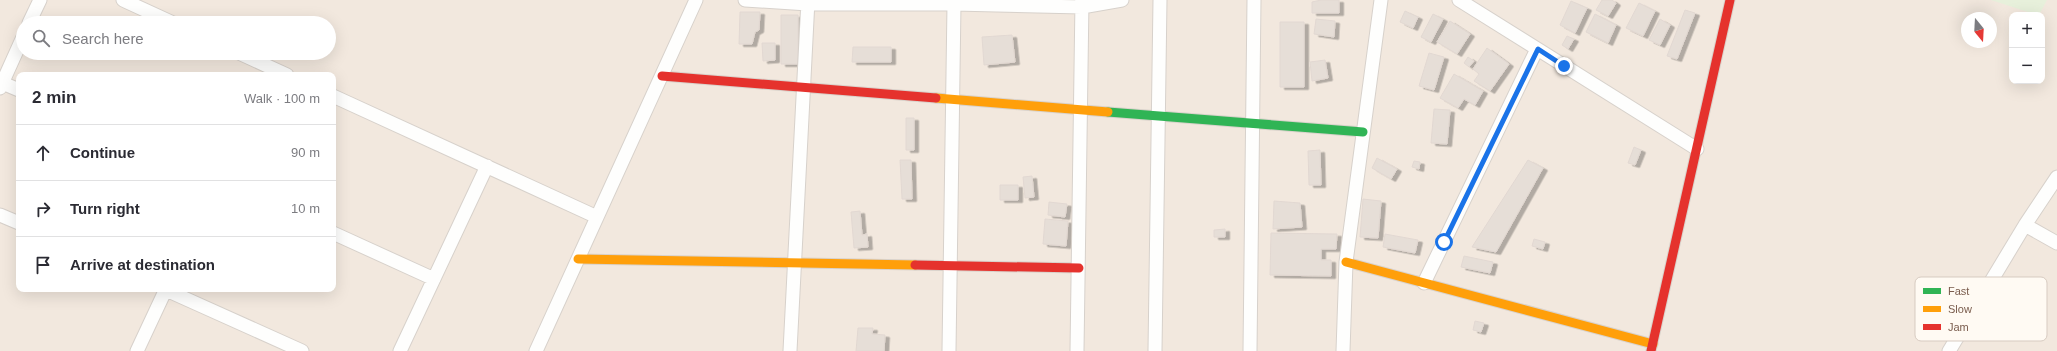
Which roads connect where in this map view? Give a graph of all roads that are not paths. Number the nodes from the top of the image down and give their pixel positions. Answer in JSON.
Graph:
{"nodes":[{"id":1,"x":40,"y":0,"type":"edge"},
{"id":2,"x":123,"y":0,"type":"edge"},
{"id":3,"x":696,"y":0,"type":"edge"},
{"id":4,"x":745,"y":0,"type":"edge"},
{"id":5,"x":1122,"y":0,"type":"edge"},
{"id":6,"x":1160,"y":0,"type":"edge"},
{"id":7,"x":1254,"y":0,"type":"edge"},
{"id":8,"x":1381,"y":0,"type":"edge"},
{"id":9,"x":1459,"y":0,"type":"edge"},
{"id":10,"x":1730,"y":0,"type":"edge"},
{"id":11,"x":808,"y":2,"type":"edge"},
{"id":12,"x":1082,"y":3,"type":"edge"},
{"id":13,"x":954,"y":4,"type":"junction"},
{"id":14,"x":32,"y":16,"type":"edge"},
{"id":15,"x":158,"y":16,"type":"edge"},
{"id":16,"x":1538,"y":49,"type":"junction"},
{"id":17,"x":16,"y":52,"type":"edge"},
{"id":18,"x":254,"y":60,"type":"edge"},
{"id":19,"x":280,"y":72,"type":"edge"},
{"id":20,"x":662,"y":76,"type":"junction"},
{"id":21,"x":1,"y":84,"type":"edge"},
{"id":22,"x":803,"y":87,"type":"junction"},
{"id":23,"x":16,"y":89,"type":"edge"},
{"id":24,"x":336,"y":97,"type":"edge"},
{"id":25,"x":952,"y":99,"type":"junction"},
{"id":26,"x":1081,"y":109,"type":"junction"},
{"id":27,"x":1159,"y":115,"type":"junction"},
{"id":28,"x":1253,"y":123,"type":"junction"},
{"id":29,"x":1363,"y":132,"type":"junction"},
{"id":30,"x":1697,"y":149,"type":"junction"},
{"id":31,"x":487,"y":166,"type":"junction"},
{"id":32,"x":2057,"y":177,"type":"edge"},
{"id":33,"x":0,"y":215,"type":"edge"},
{"id":34,"x":597,"y":217,"type":"junction"},
{"id":35,"x":16,"y":223,"type":"edge"},
{"id":36,"x":2025,"y":225,"type":"junction"},
{"id":37,"x":336,"y":234,"type":"edge"},
{"id":38,"x":2057,"y":242,"type":"edge"},
{"id":39,"x":578,"y":259,"type":"junction"},
{"id":40,"x":1346,"y":262,"type":"junction"},
{"id":41,"x":794,"y":263,"type":"junction"},
{"id":42,"x":950,"y":266,"type":"junction"},
{"id":43,"x":1079,"y":268,"type":"junction"},
{"id":44,"x":1994,"y":277,"type":"edge"},
{"id":45,"x":434,"y":279,"type":"junction"},
{"id":46,"x":1424,"y":283,"type":"junction"},
{"id":47,"x":164,"y":292,"type":"edge"},
{"id":48,"x":172,"y":292,"type":"edge"},
{"id":49,"x":1955,"y":341,"type":"edge"},
{"id":50,"x":1652,"y":348,"type":"edge"},
{"id":51,"x":1345,"y":350,"type":"edge"},
{"id":52,"x":137,"y":351,"type":"edge"},
{"id":53,"x":302,"y":351,"type":"edge"},
{"id":54,"x":400,"y":351,"type":"edge"},
{"id":55,"x":536,"y":351,"type":"edge"},
{"id":56,"x":790,"y":351,"type":"edge"},
{"id":57,"x":949,"y":351,"type":"edge"},
{"id":58,"x":1078,"y":351,"type":"edge"},
{"id":59,"x":1155,"y":351,"type":"edge"},
{"id":60,"x":1250,"y":351,"type":"edge"},
{"id":61,"x":1949,"y":351,"type":"edge"}],
"edges":[{"from":1,"to":14,"type":"street"},
{"from":2,"to":15,"type":"street"},
{"from":3,"to":20,"type":"street"},
{"from":4,"to":11,"type":"street"},
{"from":5,"to":12,"type":"street"},
{"from":6,"to":27,"type":"street"},
{"from":7,"to":28,"type":"street"},
{"from":8,"to":29,"type":"street"},
{"from":9,"to":16,"type":"street"},
{"from":10,"to":30,"type":"street"},
{"from":11,"to":13,"type":"street"},
{"from":11,"to":22,"type":"street"},
{"from":12,"to":13,"type":"street"},
{"from":12,"to":26,"type":"street"},
{"from":13,"to":25,"type":"street"},
{"from":16,"to":30,"type":"street"},
{"from":16,"to":46,"type":"street"},
{"from":17,"to":21,"type":"street"},
{"from":18,"to":19,"type":"street"},
{"from":20,"to":22,"type":"street"},
{"from":20,"to":34,"type":"street"},
{"from":21,"to":23,"type":"street"},
{"from":22,"to":25,"type":"street"},
{"from":22,"to":41,"type":"street"},
{"from":24,"to":31,"type":"street"},
{"from":25,"to":26,"type":"street"},
{"from":25,"to":42,"type":"street"},
{"from":26,"to":27,"type":"street"},
{"from":26,"to":43,"type":"street"},
{"from":27,"to":28,"type":"street"},
{"from":27,"to":59,"type":"street"},
{"from":28,"to":29,"type":"street"},
{"from":28,"to":60,"type":"street"},
{"from":29,"to":40,"type":"street"},
{"from":30,"to":50,"type":"street"},
{"from":31,"to":34,"type":"street"},
{"from":31,"to":45,"type":"street"},
{"from":32,"to":36,"type":"street"},
{"from":33,"to":35,"type":"street"},
{"from":34,"to":39,"type":"street"},
{"from":36,"to":38,"type":"street"},
{"from":36,"to":44,"type":"street"},
{"from":37,"to":45,"type":"street"},
{"from":39,"to":41,"type":"street"},
{"from":39,"to":55,"type":"street"},
{"from":40,"to":46,"type":"street"},
{"from":40,"to":51,"type":"street"},
{"from":41,"to":42,"type":"street"},
{"from":41,"to":56,"type":"street"},
{"from":42,"to":43,"type":"street"},
{"from":42,"to":57,"type":"street"},
{"from":43,"to":58,"type":"street"},
{"from":45,"to":54,"type":"street"},
{"from":46,"to":50,"type":"street"},
{"from":47,"to":52,"type":"street"},
{"from":48,"to":53,"type":"street"},
{"from":49,"to":61,"type":"street"}]}
